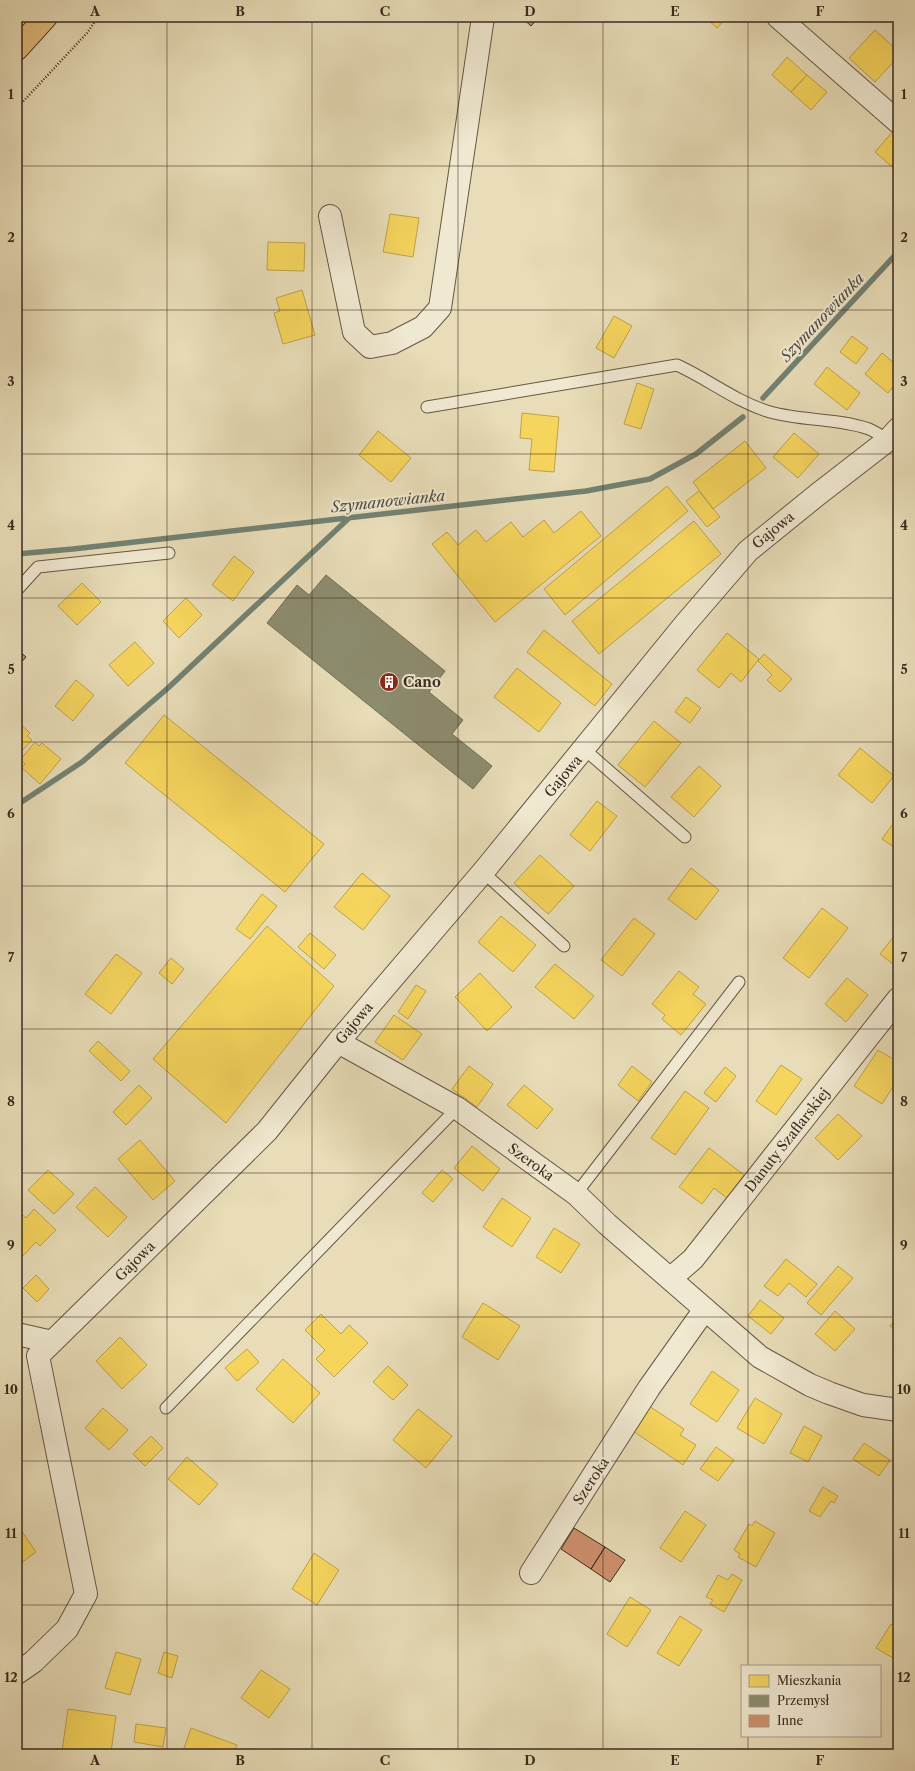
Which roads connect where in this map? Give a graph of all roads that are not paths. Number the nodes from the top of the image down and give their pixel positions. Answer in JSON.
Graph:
{"nodes":[{"id":1,"x":46,"y":17,"type":"edge"},
{"id":2,"x":483,"y":17,"type":"edge"},
{"id":3,"x":778,"y":17,"type":"edge"},
{"id":4,"x":17,"y":49,"type":"edge"},
{"id":5,"x":898,"y":122,"type":"edge"},
{"id":6,"x":330,"y":216,"type":"dead end"},
{"id":7,"x":427,"y":407,"type":"dead end"},
{"id":8,"x":893,"y":434,"type":"edge"},
{"id":9,"x":169,"y":553,"type":"dead end"},
{"id":10,"x":17,"y":590,"type":"edge"},
{"id":11,"x":584,"y":749,"type":"junction"},
{"id":12,"x":685,"y":837,"type":"dead end"},
{"id":13,"x":483,"y":872,"type":"junction"},
{"id":14,"x":564,"y":946,"type":"dead end"},
{"id":15,"x":739,"y":982,"type":"dead end"},
{"id":16,"x":898,"y":999,"type":"edge"},
{"id":17,"x":338,"y":1042,"type":"junction"},
{"id":18,"x":457,"y":1108,"type":"junction"},
{"id":19,"x":576,"y":1194,"type":"junction"},
{"id":20,"x":671,"y":1278,"type":"junction"},
{"id":21,"x":705,"y":1309,"type":"junction"},
{"id":22,"x":17,"y":1334,"type":"edge"},
{"id":23,"x":52,"y":1342,"type":"junction"},
{"id":24,"x":166,"y":1408,"type":"dead end"},
{"id":25,"x":898,"y":1410,"type":"edge"},
{"id":26,"x":531,"y":1573,"type":"dead end"},
{"id":27,"x":17,"y":1673,"type":"edge"}],
"edges":[{"from":1,"to":4,"type":"main road"},
{"from":2,"to":6,"type":"street"},
{"from":3,"to":5,"type":"street"},
{"from":7,"to":8,"type":"lane"},
{"from":8,"to":11,"type":"street","name":"Gajowa"},
{"from":9,"to":10,"type":"lane"},
{"from":11,"to":12,"type":"lane"},
{"from":11,"to":13,"type":"street","name":"Gajowa"},
{"from":13,"to":14,"type":"lane"},
{"from":13,"to":17,"type":"street","name":"Gajowa"},
{"from":15,"to":19,"type":"lane"},
{"from":16,"to":20,"type":"street","name":"Danuty Szaflarskiej"},
{"from":17,"to":18,"type":"street","name":"Szeroka"},
{"from":17,"to":23,"type":"street","name":"Gajowa"},
{"from":18,"to":19,"type":"street","name":"Szeroka"},
{"from":18,"to":24,"type":"lane"},
{"from":19,"to":20,"type":"street","name":"Szeroka"},
{"from":20,"to":21,"type":"street","name":"Szeroka"},
{"from":21,"to":25,"type":"street","name":"Szeroka"},
{"from":21,"to":26,"type":"street","name":"Szeroka"},
{"from":22,"to":23,"type":"street"},
{"from":23,"to":27,"type":"street","name":"Gajowa"}]}
